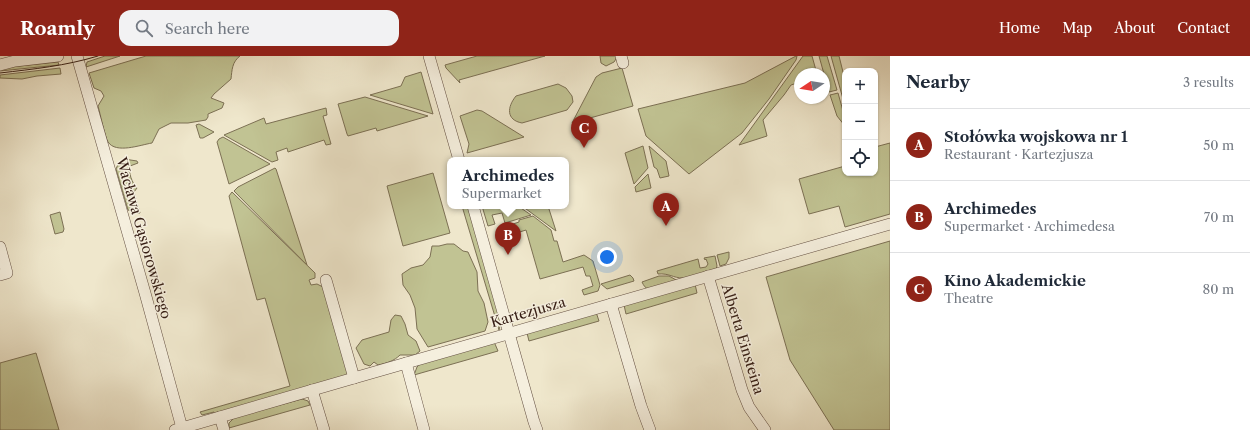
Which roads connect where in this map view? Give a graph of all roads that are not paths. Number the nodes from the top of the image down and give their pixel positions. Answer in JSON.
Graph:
{"nodes":[{"id":1,"x":58,"y":56,"type":"edge"},
{"id":2,"x":77,"y":56,"type":"edge"},
{"id":3,"x":429,"y":56,"type":"edge"},
{"id":4,"x":0,"y":59,"type":"edge"},
{"id":5,"x":15,"y":61,"type":"junction"},
{"id":6,"x":0,"y":65,"type":"edge"},
{"id":7,"x":458,"y":157,"type":"edge"},
{"id":8,"x":474,"y":209,"type":"edge"},
{"id":9,"x":890,"y":224,"type":"edge"},
{"id":10,"x":0,"y":247,"type":"edge"},
{"id":11,"x":0,"y":275,"type":"edge"},
{"id":12,"x":708,"y":276,"type":"junction"},
{"id":13,"x":326,"y":280,"type":"dead end"},
{"id":14,"x":611,"y":304,"type":"junction"},
{"id":15,"x":509,"y":333,"type":"junction"},
{"id":16,"x":406,"y":363,"type":"junction"},
{"id":17,"x":354,"y":378,"type":"junction"},
{"id":18,"x":312,"y":390,"type":"junction"},
{"id":19,"x":220,"y":417,"type":"junction"},
{"id":20,"x":533,"y":428,"type":"edge"},
{"id":21,"x":179,"y":429,"type":"edge"},
{"id":22,"x":224,"y":430,"type":"edge"},
{"id":23,"x":324,"y":430,"type":"edge"},
{"id":24,"x":424,"y":430,"type":"edge"},
{"id":25,"x":650,"y":430,"type":"edge"},
{"id":26,"x":765,"y":430,"type":"edge"}],
"edges":[{"from":1,"to":5,"type":"street"},
{"from":2,"to":21,"type":"street","name":"Wacława Gąsiorowskiego"},
{"from":3,"to":7,"type":"street"},
{"from":4,"to":5,"type":"street"},
{"from":5,"to":6,"type":"street"},
{"from":8,"to":15,"type":"street"},
{"from":9,"to":12,"type":"street","name":"Kartezjusza"},
{"from":10,"to":11,"type":"street"},
{"from":12,"to":14,"type":"street","name":"Kartezjusza"},
{"from":12,"to":26,"type":"street","name":"Alberta Einsteina"},
{"from":13,"to":17,"type":"street"},
{"from":14,"to":15,"type":"street","name":"Kartezjusza"},
{"from":14,"to":25,"type":"street"},
{"from":15,"to":16,"type":"street","name":"Kartezjusza"},
{"from":15,"to":20,"type":"street"},
{"from":16,"to":17,"type":"street","name":"Kartezjusza"},
{"from":16,"to":24,"type":"street"},
{"from":17,"to":18,"type":"street","name":"Kartezjusza"},
{"from":18,"to":19,"type":"street","name":"Kartezjusza"},
{"from":18,"to":23,"type":"street"},
{"from":19,"to":21,"type":"street","name":"Kartezjusza"},
{"from":19,"to":22,"type":"street"}]}
